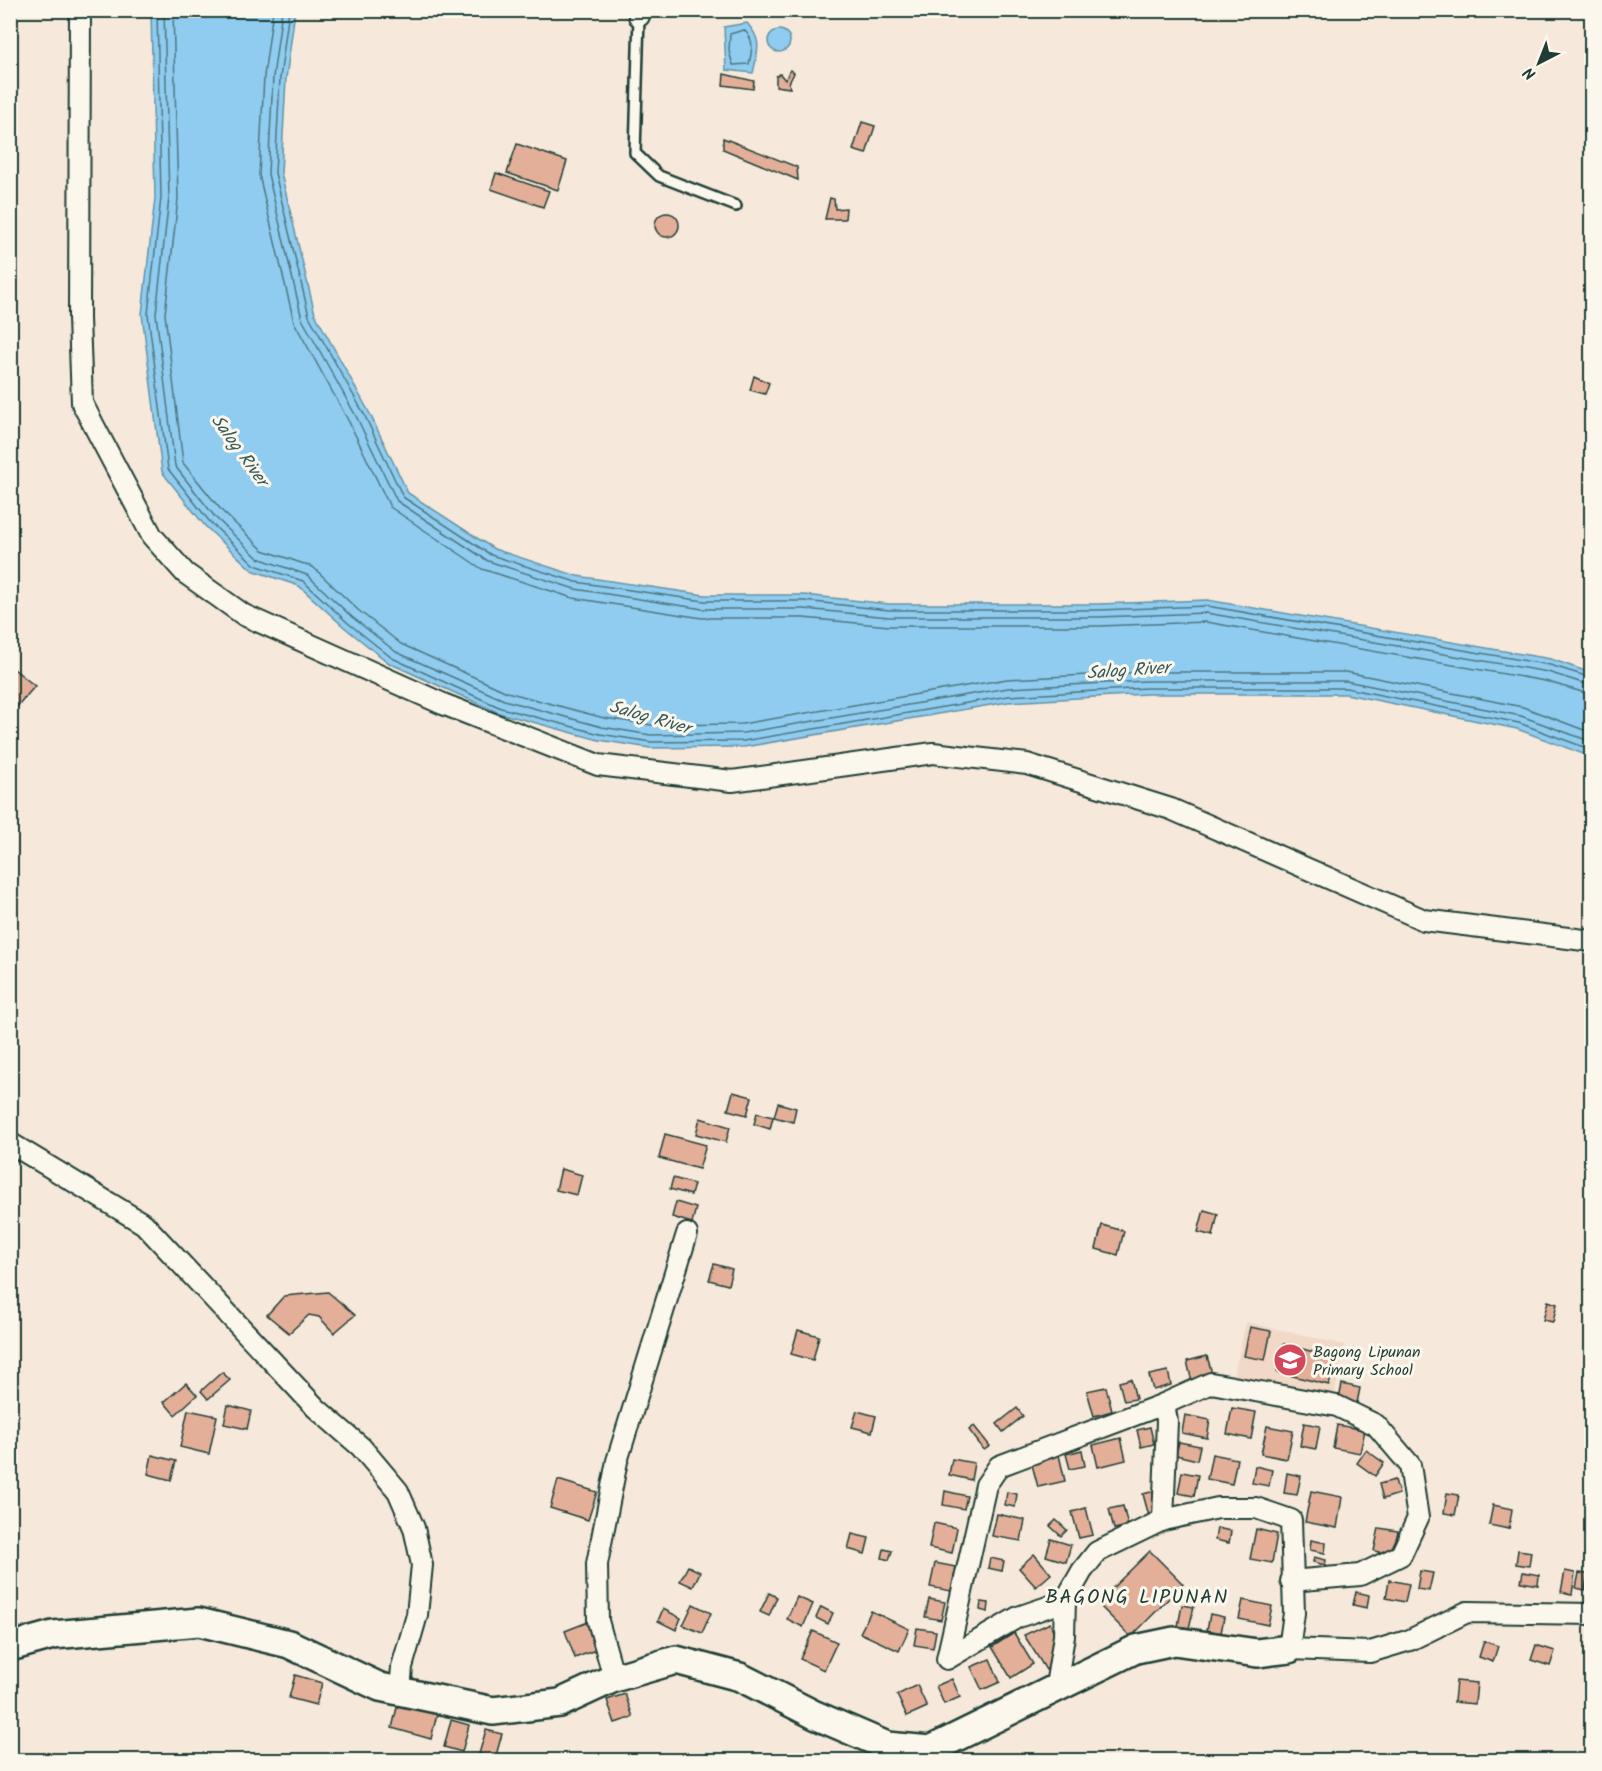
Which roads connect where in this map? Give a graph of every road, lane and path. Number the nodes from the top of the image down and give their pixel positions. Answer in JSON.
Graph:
{"nodes":[{"id":1,"x":80,"y":10,"type":"edge"},
{"id":2,"x":639,"y":13,"type":"edge"},
{"id":3,"x":736,"y":206,"type":"dead end"},
{"id":4,"x":1592,"y":941,"type":"edge"},
{"id":5,"x":10,"y":1143,"type":"edge"},
{"id":6,"x":687,"y":1234,"type":"dead end"},
{"id":7,"x":1164,"y":1404,"type":"junction"},
{"id":8,"x":1163,"y":1520,"type":"junction"},
{"id":9,"x":1291,"y":1581,"type":"junction"},
{"id":10,"x":1065,"y":1601,"type":"junction"},
{"id":11,"x":1592,"y":1614,"type":"edge"},
{"id":12,"x":10,"y":1647,"type":"edge"},
{"id":13,"x":1289,"y":1649,"type":"junction"},
{"id":14,"x":614,"y":1678,"type":"junction"},
{"id":15,"x":1056,"y":1686,"type":"junction"},
{"id":16,"x":400,"y":1691,"type":"junction"}],
"edges":[{"from":1,"to":4,"type":"street"},
{"from":2,"to":3,"type":"lane"},
{"from":5,"to":16,"type":"street"},
{"from":6,"to":14,"type":"street"},
{"from":7,"to":8,"type":"street"},
{"from":7,"to":9,"type":"street"},
{"from":7,"to":10,"type":"street"},
{"from":8,"to":9,"type":"street"},
{"from":8,"to":10,"type":"street"},
{"from":9,"to":13,"type":"street"},
{"from":10,"to":15,"type":"street"},
{"from":11,"to":13,"type":"street"},
{"from":12,"to":16,"type":"street"},
{"from":13,"to":15,"type":"street"},
{"from":14,"to":15,"type":"street"},
{"from":14,"to":16,"type":"street"}]}
